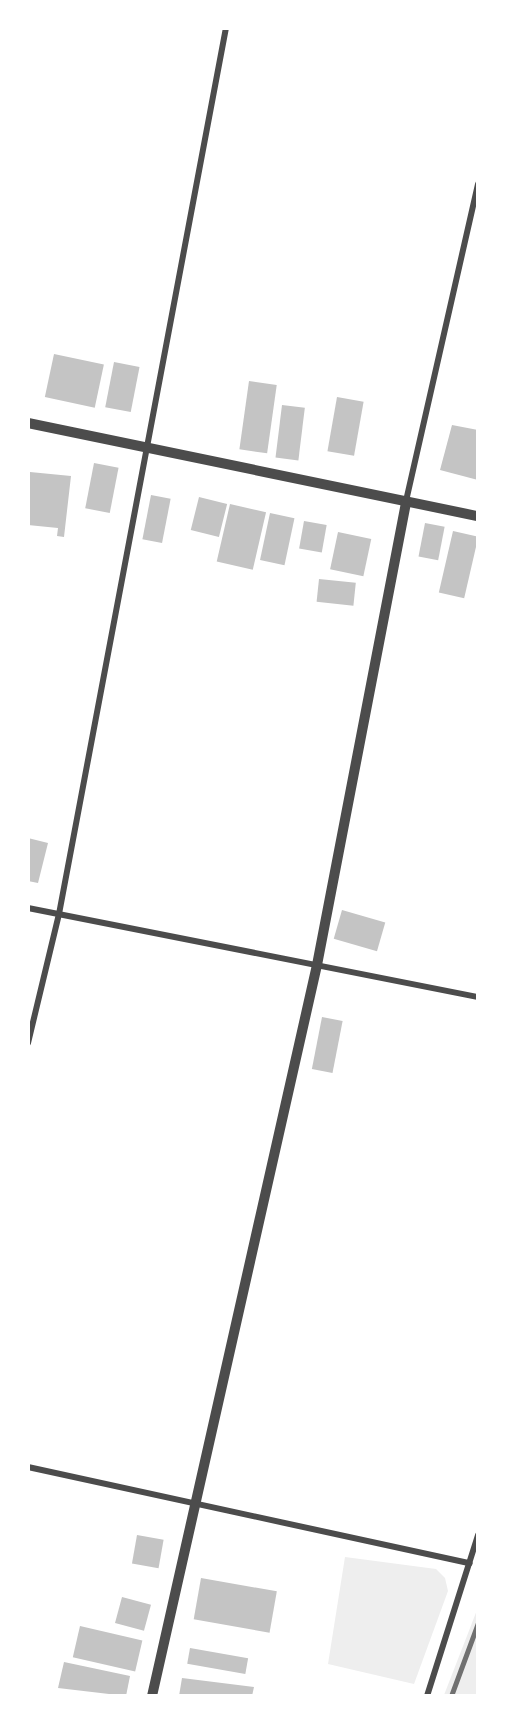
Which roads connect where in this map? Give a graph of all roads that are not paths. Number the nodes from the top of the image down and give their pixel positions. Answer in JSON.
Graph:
{"nodes":[{"id":1,"x":226,"y":28,"type":"edge"},
{"id":2,"x":477,"y":184,"type":"edge"},
{"id":3,"x":28,"y":423,"type":"edge"},
{"id":4,"x":144,"y":445,"type":"junction"},
{"id":5,"x":406,"y":501,"type":"junction"},
{"id":6,"x":477,"y":516,"type":"edge"},
{"id":7,"x":28,"y":908,"type":"edge"},
{"id":8,"x":59,"y":914,"type":"junction"},
{"id":9,"x":317,"y":965,"type":"junction"},
{"id":10,"x":477,"y":997,"type":"edge"},
{"id":11,"x":28,"y":1043,"type":"edge"},
{"id":12,"x":28,"y":1467,"type":"edge"},
{"id":13,"x":195,"y":1503,"type":"junction"},
{"id":14,"x":477,"y":1535,"type":"edge"},
{"id":15,"x":470,"y":1563,"type":"junction"},
{"id":16,"x":152,"y":1695,"type":"edge"},
{"id":17,"x":427,"y":1695,"type":"edge"}],
"edges":[{"from":1,"to":4,"type":"street"},
{"from":2,"to":5,"type":"street"},
{"from":3,"to":4,"type":"street"},
{"from":4,"to":5,"type":"street"},
{"from":4,"to":8,"type":"street"},
{"from":5,"to":6,"type":"street"},
{"from":5,"to":9,"type":"street"},
{"from":7,"to":8,"type":"street"},
{"from":8,"to":9,"type":"street"},
{"from":8,"to":11,"type":"street"},
{"from":9,"to":10,"type":"street"},
{"from":9,"to":13,"type":"street"},
{"from":12,"to":13,"type":"street"},
{"from":13,"to":15,"type":"street"},
{"from":13,"to":16,"type":"street"},
{"from":14,"to":15,"type":"street"},
{"from":15,"to":17,"type":"street"}]}
